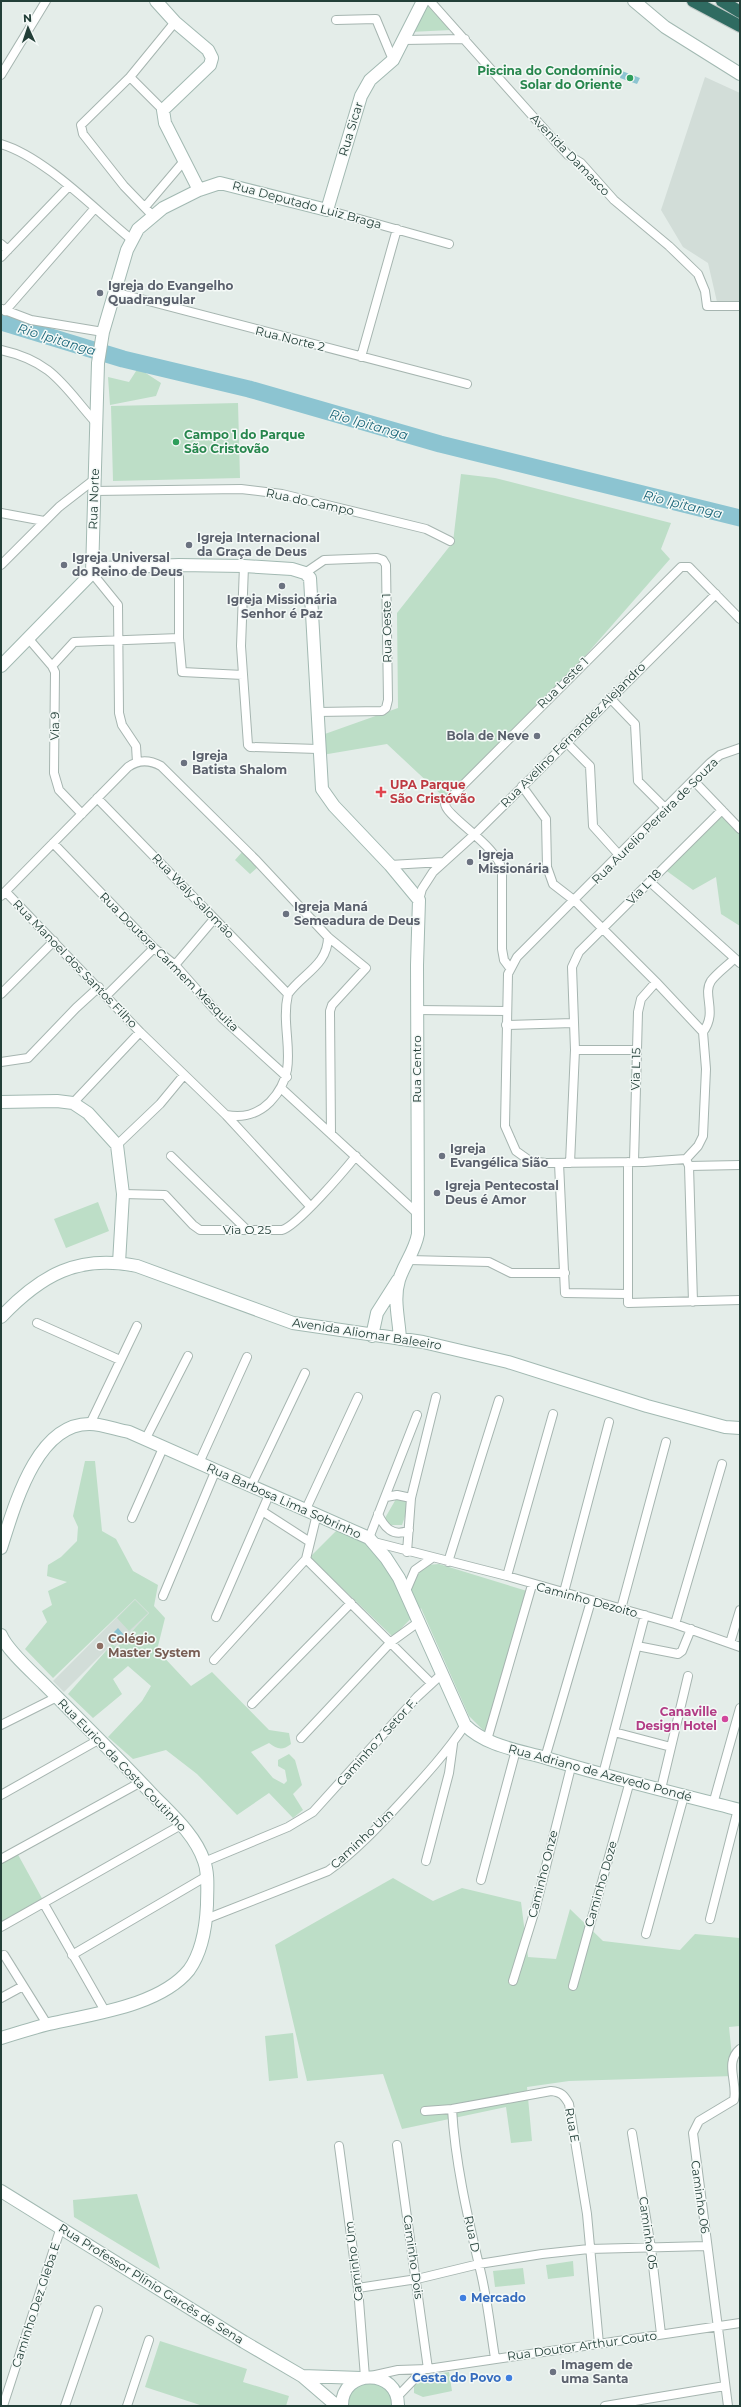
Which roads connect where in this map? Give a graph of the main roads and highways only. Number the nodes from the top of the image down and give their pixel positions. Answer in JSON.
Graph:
{"nodes":[{"id":1,"x":693,"y":1,"type":"edge"},
{"id":2,"x":722,"y":1,"type":"edge"},
{"id":3,"x":740,"y":12,"type":"edge"},
{"id":4,"x":740,"y":26,"type":"edge"}],
"edges":[{"from":1,"to":4,"type":"highway"},
{"from":2,"to":3,"type":"highway"}]}
